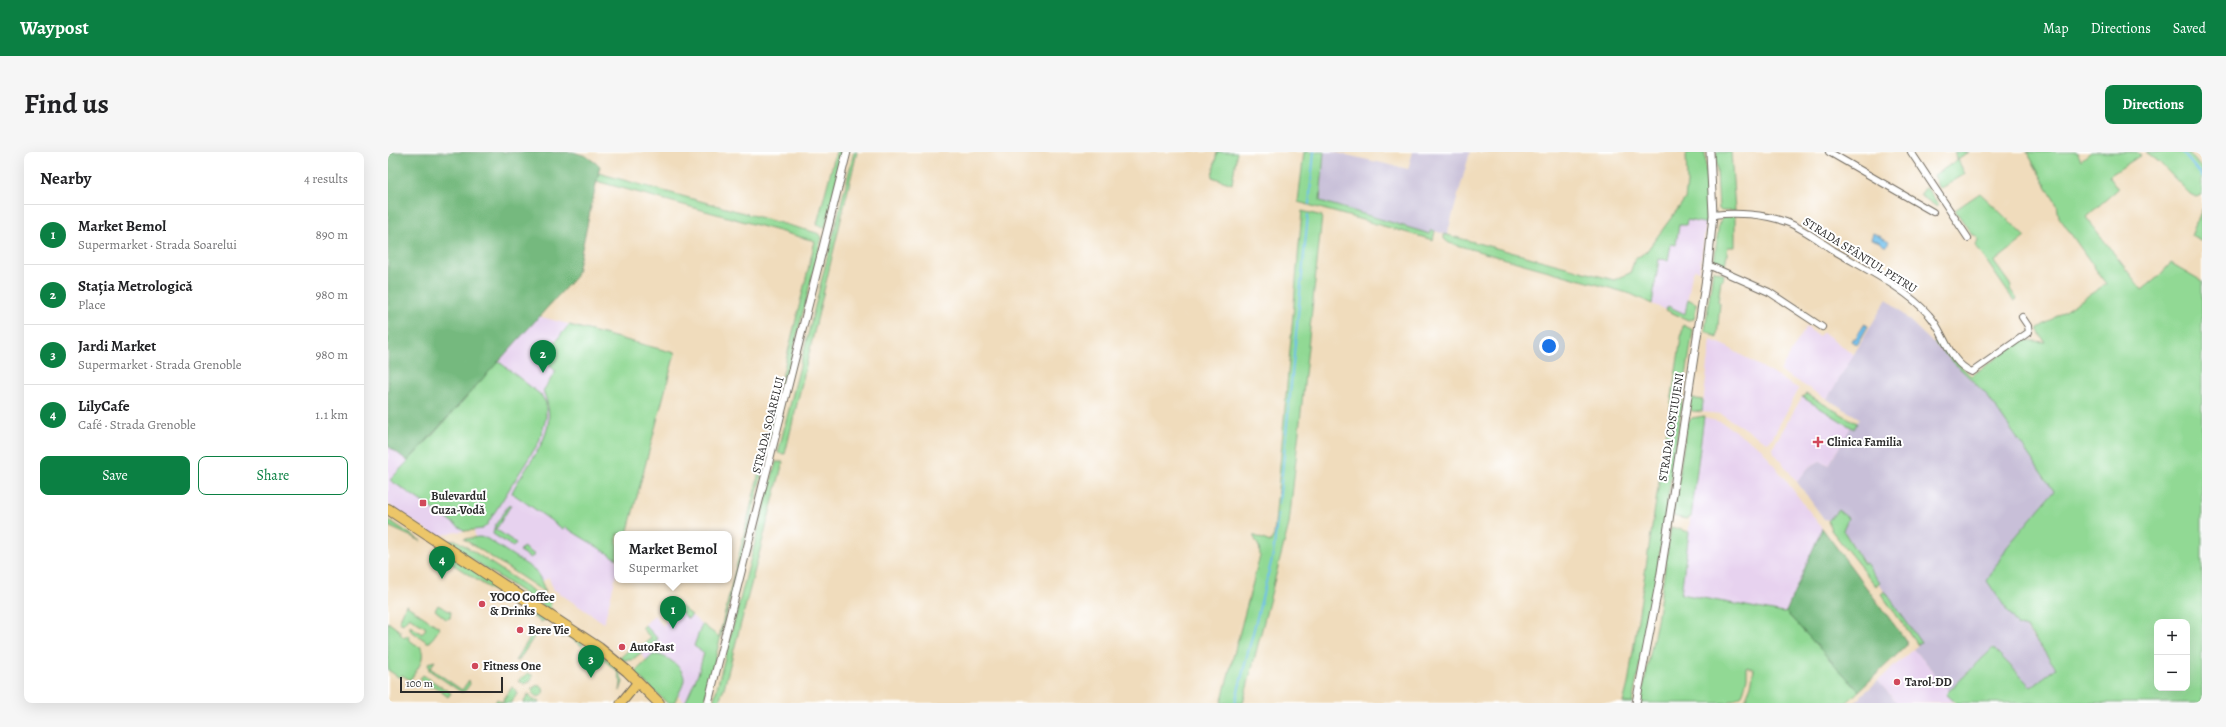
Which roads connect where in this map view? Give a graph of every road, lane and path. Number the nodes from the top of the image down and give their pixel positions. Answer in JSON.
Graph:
{"nodes":[{"id":1,"x":848,"y":152,"type":"edge"},
{"id":2,"x":1710,"y":152,"type":"edge"},
{"id":3,"x":1829,"y":152,"type":"edge"},
{"id":4,"x":1911,"y":152,"type":"edge"},
{"id":5,"x":1933,"y":212,"type":"dead end"},
{"id":6,"x":1714,"y":216,"type":"junction"},
{"id":7,"x":1968,"y":238,"type":"dead end"},
{"id":8,"x":1708,"y":265,"type":"junction"},
{"id":9,"x":2022,"y":317,"type":"dead end"},
{"id":10,"x":1822,"y":327,"type":"dead end"},
{"id":11,"x":388,"y":509,"type":"edge"},
{"id":12,"x":388,"y":516,"type":"edge"},
{"id":13,"x":409,"y":524,"type":"junction"},
{"id":14,"x":638,"y":682,"type":"junction"},
{"id":15,"x":621,"y":703,"type":"edge"},
{"id":16,"x":659,"y":703,"type":"edge"},
{"id":17,"x":708,"y":703,"type":"edge"},
{"id":18,"x":1636,"y":703,"type":"edge"}],
"edges":[{"from":1,"to":17,"type":"street","name":"STRADA SOARELUI"},
{"from":2,"to":6,"type":"street","name":"STRADA COSTIUJENI"},
{"from":3,"to":5,"type":"street"},
{"from":4,"to":7,"type":"street"},
{"from":6,"to":8,"type":"street","name":"STRADA COSTIUJENI"},
{"from":6,"to":9,"type":"street","name":"STRADA SFÂNTUL PETRU"},
{"from":8,"to":10,"type":"street"},
{"from":8,"to":18,"type":"street","name":"STRADA COSTIUJENI"},
{"from":11,"to":13,"type":"highway"},
{"from":12,"to":13,"type":"highway"},
{"from":13,"to":14,"type":"highway"},
{"from":14,"to":15,"type":"main road"},
{"from":14,"to":16,"type":"highway"}]}
